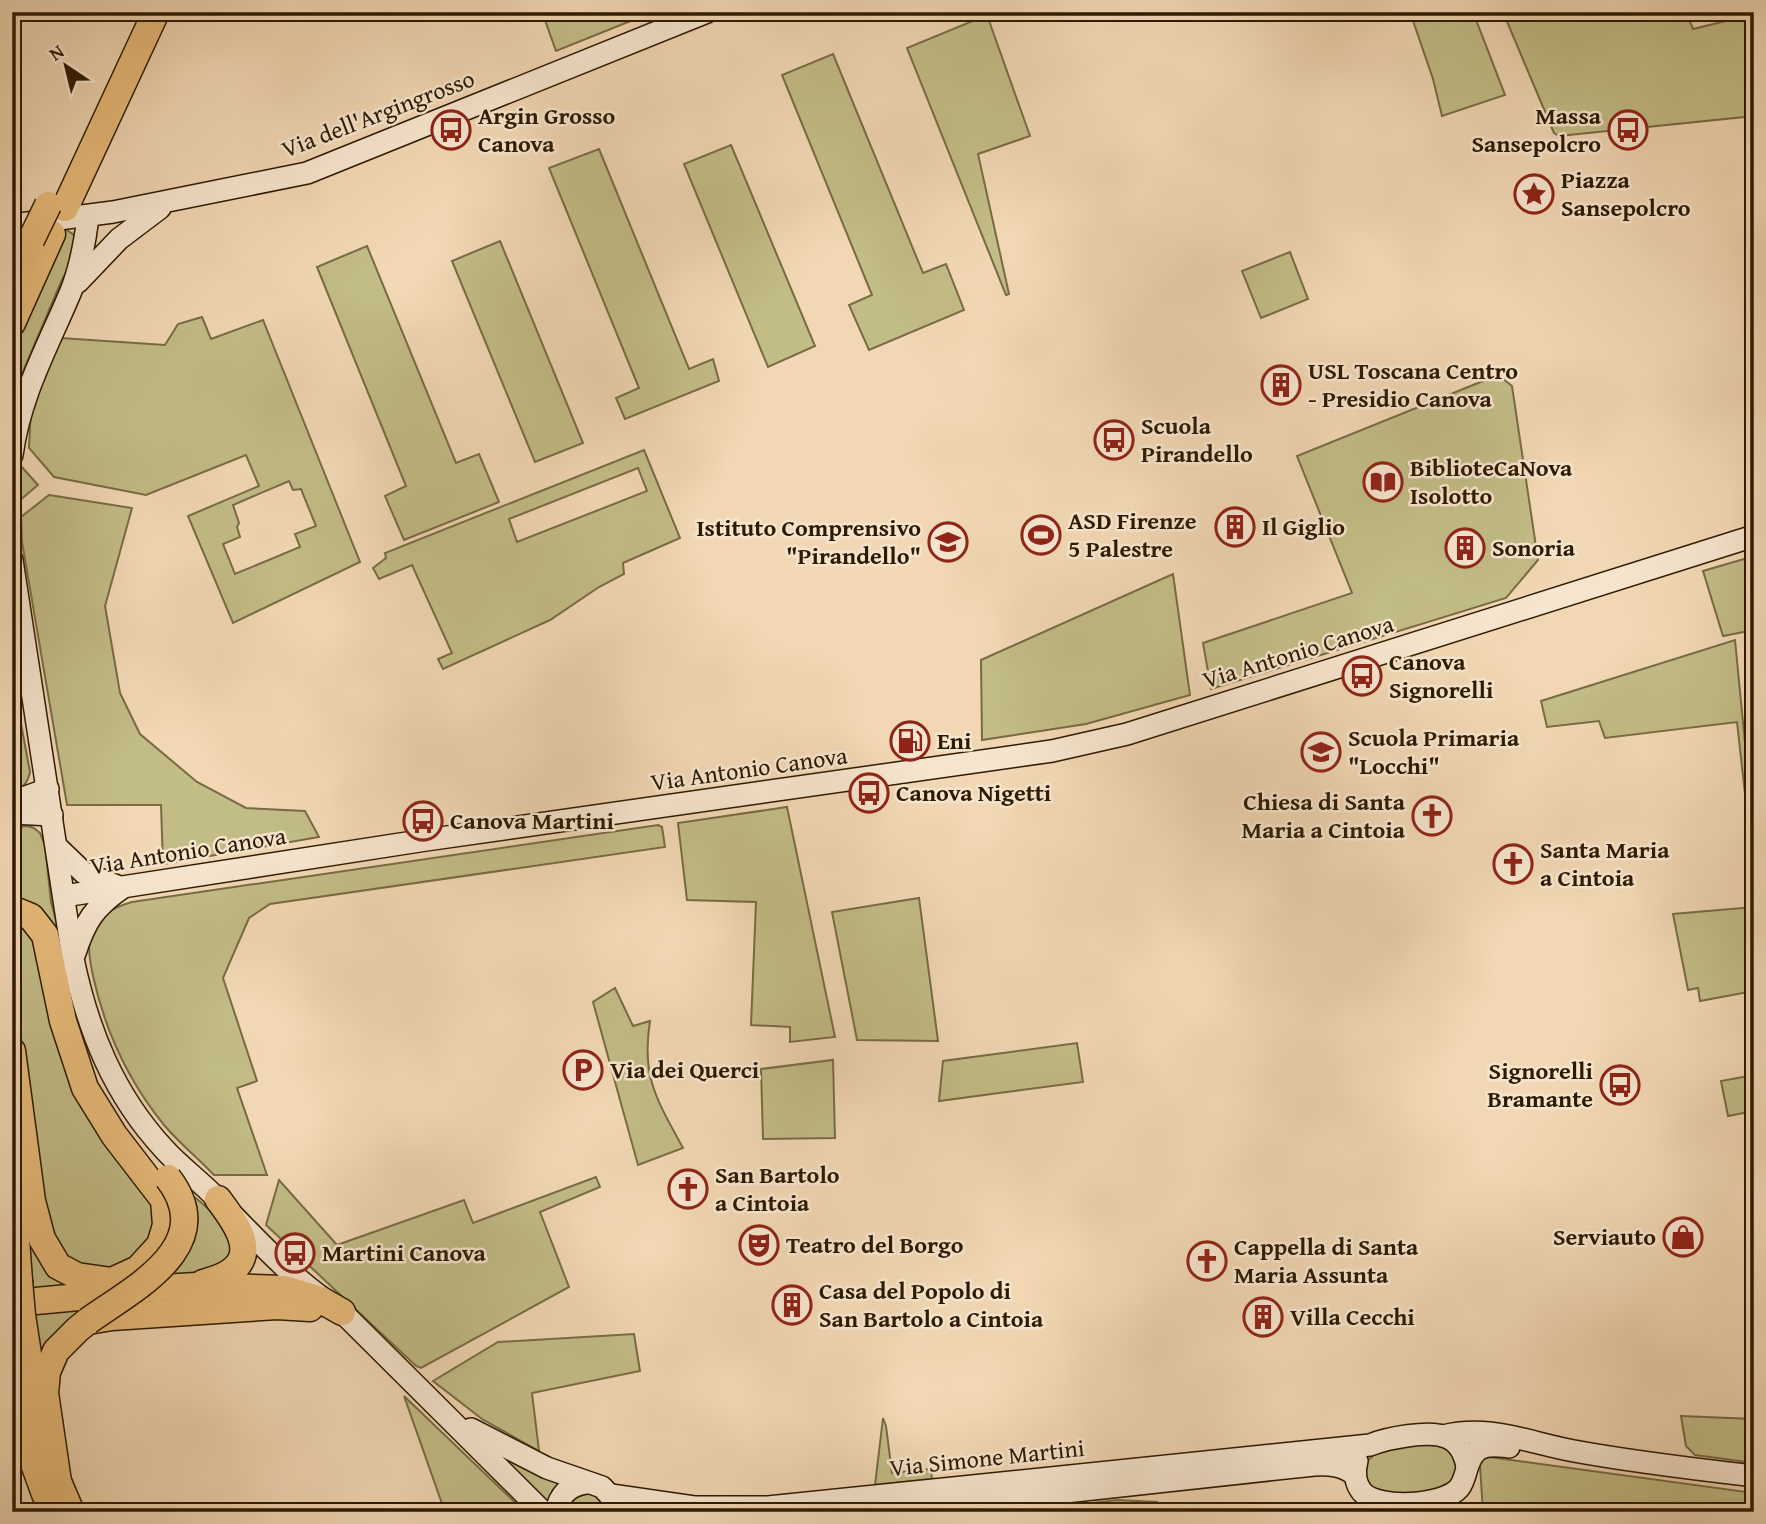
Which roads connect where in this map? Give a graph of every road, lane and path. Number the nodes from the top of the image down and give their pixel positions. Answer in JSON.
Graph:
{"nodes":[{"id":1,"x":138,"y":12,"type":"edge"},
{"id":2,"x":156,"y":12,"type":"edge"},
{"id":3,"x":707,"y":12,"type":"edge"},
{"id":4,"x":178,"y":199,"type":"junction"},
{"id":5,"x":67,"y":210,"type":"junction"},
{"id":6,"x":113,"y":212,"type":"junction"},
{"id":7,"x":32,"y":233,"type":"edge"},
{"id":8,"x":92,"y":265,"type":"junction"},
{"id":9,"x":12,"y":274,"type":"edge"},
{"id":10,"x":12,"y":282,"type":"edge"},
{"id":11,"x":72,"y":289,"type":"junction"},
{"id":12,"x":12,"y":323,"type":"edge"},
{"id":13,"x":12,"y":455,"type":"edge"},
{"id":14,"x":1754,"y":536,"type":"edge"},
{"id":15,"x":12,"y":561,"type":"edge"},
{"id":16,"x":48,"y":789,"type":"junction"},
{"id":17,"x":12,"y":802,"type":"edge"},
{"id":18,"x":12,"y":813,"type":"edge"},
{"id":19,"x":52,"y":815,"type":"junction"},
{"id":20,"x":58,"y":848,"type":"junction"},
{"id":21,"x":122,"y":888,"type":"junction"},
{"id":22,"x":64,"y":896,"type":"junction"},
{"id":23,"x":12,"y":909,"type":"edge"},
{"id":24,"x":73,"y":959,"type":"junction"},
{"id":25,"x":68,"y":1038,"type":"junction"},
{"id":26,"x":12,"y":1051,"type":"edge"},
{"id":27,"x":12,"y":1183,"type":"edge"},
{"id":28,"x":218,"y":1199,"type":"junction"},
{"id":29,"x":113,"y":1281,"type":"junction"},
{"id":30,"x":196,"y":1286,"type":"junction"},
{"id":31,"x":144,"y":1289,"type":"junction"},
{"id":32,"x":29,"y":1308,"type":"junction"},
{"id":33,"x":348,"y":1318,"type":"junction"},
{"id":34,"x":88,"y":1321,"type":"junction"},
{"id":35,"x":12,"y":1370,"type":"edge"},
{"id":36,"x":450,"y":1418,"type":"junction"},
{"id":37,"x":1443,"y":1436,"type":"junction"},
{"id":38,"x":1370,"y":1445,"type":"junction"},
{"id":39,"x":1571,"y":1451,"type":"junction"},
{"id":40,"x":1467,"y":1467,"type":"junction"},
{"id":41,"x":1355,"y":1475,"type":"junction"},
{"id":42,"x":1754,"y":1476,"type":"edge"},
{"id":43,"x":58,"y":1482,"type":"junction"},
{"id":44,"x":586,"y":1483,"type":"junction"},
{"id":45,"x":614,"y":1503,"type":"edge"},
{"id":46,"x":53,"y":1512,"type":"edge"},
{"id":47,"x":71,"y":1512,"type":"edge"},
{"id":48,"x":543,"y":1512,"type":"edge"},
{"id":49,"x":556,"y":1512,"type":"edge"},
{"id":50,"x":881,"y":1512,"type":"edge"}],
"edges":[{"from":1,"to":5,"type":"highway"},
{"from":2,"to":5,"type":"highway"},
{"from":3,"to":4,"type":"street","name":"Via dell'Argingrosso"},
{"from":4,"to":6,"type":"street","name":"Via dell'Argingrosso"},
{"from":4,"to":8,"type":"street"},
{"from":5,"to":6,"type":"street","name":"Via dell'Argingrosso"},
{"from":5,"to":7,"type":"highway","bridge":true},
{"from":5,"to":7,"type":"street","name":"Via dell'Argingrosso"},
{"from":5,"to":11,"type":"street"},
{"from":6,"to":8,"type":"street"},
{"from":7,"to":9,"type":"highway"},
{"from":7,"to":10,"type":"highway"},
{"from":7,"to":12,"type":"highway"},
{"from":8,"to":11,"type":"street"},
{"from":11,"to":13,"type":"street"},
{"from":14,"to":21,"type":"street","name":"Via Antonio Canova"},
{"from":15,"to":16,"type":"street","name":"Via Antonio Canova"},
{"from":16,"to":17,"type":"street"},
{"from":16,"to":19,"type":"street","name":"Via Antonio Canova"},
{"from":18,"to":19,"type":"street"},
{"from":19,"to":20,"type":"street","name":"Via Antonio Canova"},
{"from":20,"to":21,"type":"street"},
{"from":20,"to":22,"type":"street","name":"Via Antonio Canova"},
{"from":21,"to":22,"type":"street","name":"Via Antonio Canova"},
{"from":21,"to":24,"type":"street"},
{"from":22,"to":24,"type":"street","name":"Via Simone Martini"},
{"from":23,"to":25,"type":"highway"},
{"from":24,"to":28,"type":"street","name":"Via Simone Martini"},
{"from":25,"to":29,"type":"highway"},
{"from":25,"to":34,"type":"highway","bridge":true},
{"from":26,"to":29,"type":"highway"},
{"from":27,"to":32,"type":"highway","bridge":true},
{"from":28,"to":30,"type":"highway"},
{"from":28,"to":33,"type":"street","name":"Via Simone Martini"},
{"from":29,"to":31,"type":"highway"},
{"from":30,"to":31,"type":"highway"},
{"from":30,"to":33,"type":"highway"},
{"from":31,"to":32,"type":"highway"},
{"from":32,"to":43,"type":"highway"},
{"from":33,"to":34,"type":"highway"},
{"from":33,"to":36,"type":"street","name":"Via Simone Martini"},
{"from":34,"to":43,"type":"highway"},
{"from":35,"to":46,"type":"highway"},
{"from":36,"to":44,"type":"street","name":"Via Simone Martini"},
{"from":36,"to":48,"type":"street","name":"Via Simone Martini"},
{"from":37,"to":38,"type":"street","name":"Via Simone Martini"},
{"from":37,"to":39,"type":"street","name":"Via Simone Martini"},
{"from":37,"to":40,"type":"street"},
{"from":38,"to":41,"type":"street"},
{"from":38,"to":45,"type":"street","name":"Via Simone Martini"},
{"from":39,"to":40,"type":"street","name":"Via Simone Martini"},
{"from":39,"to":42,"type":"street","name":"Via Simone Martini"},
{"from":40,"to":41,"type":"street","name":"Via Simone Martini"},
{"from":41,"to":50,"type":"street","name":"Via Simone Martini"},
{"from":43,"to":47,"type":"highway"},
{"from":44,"to":45,"type":"street","name":"Via Simone Martini"},
{"from":44,"to":49,"type":"street"}]}
